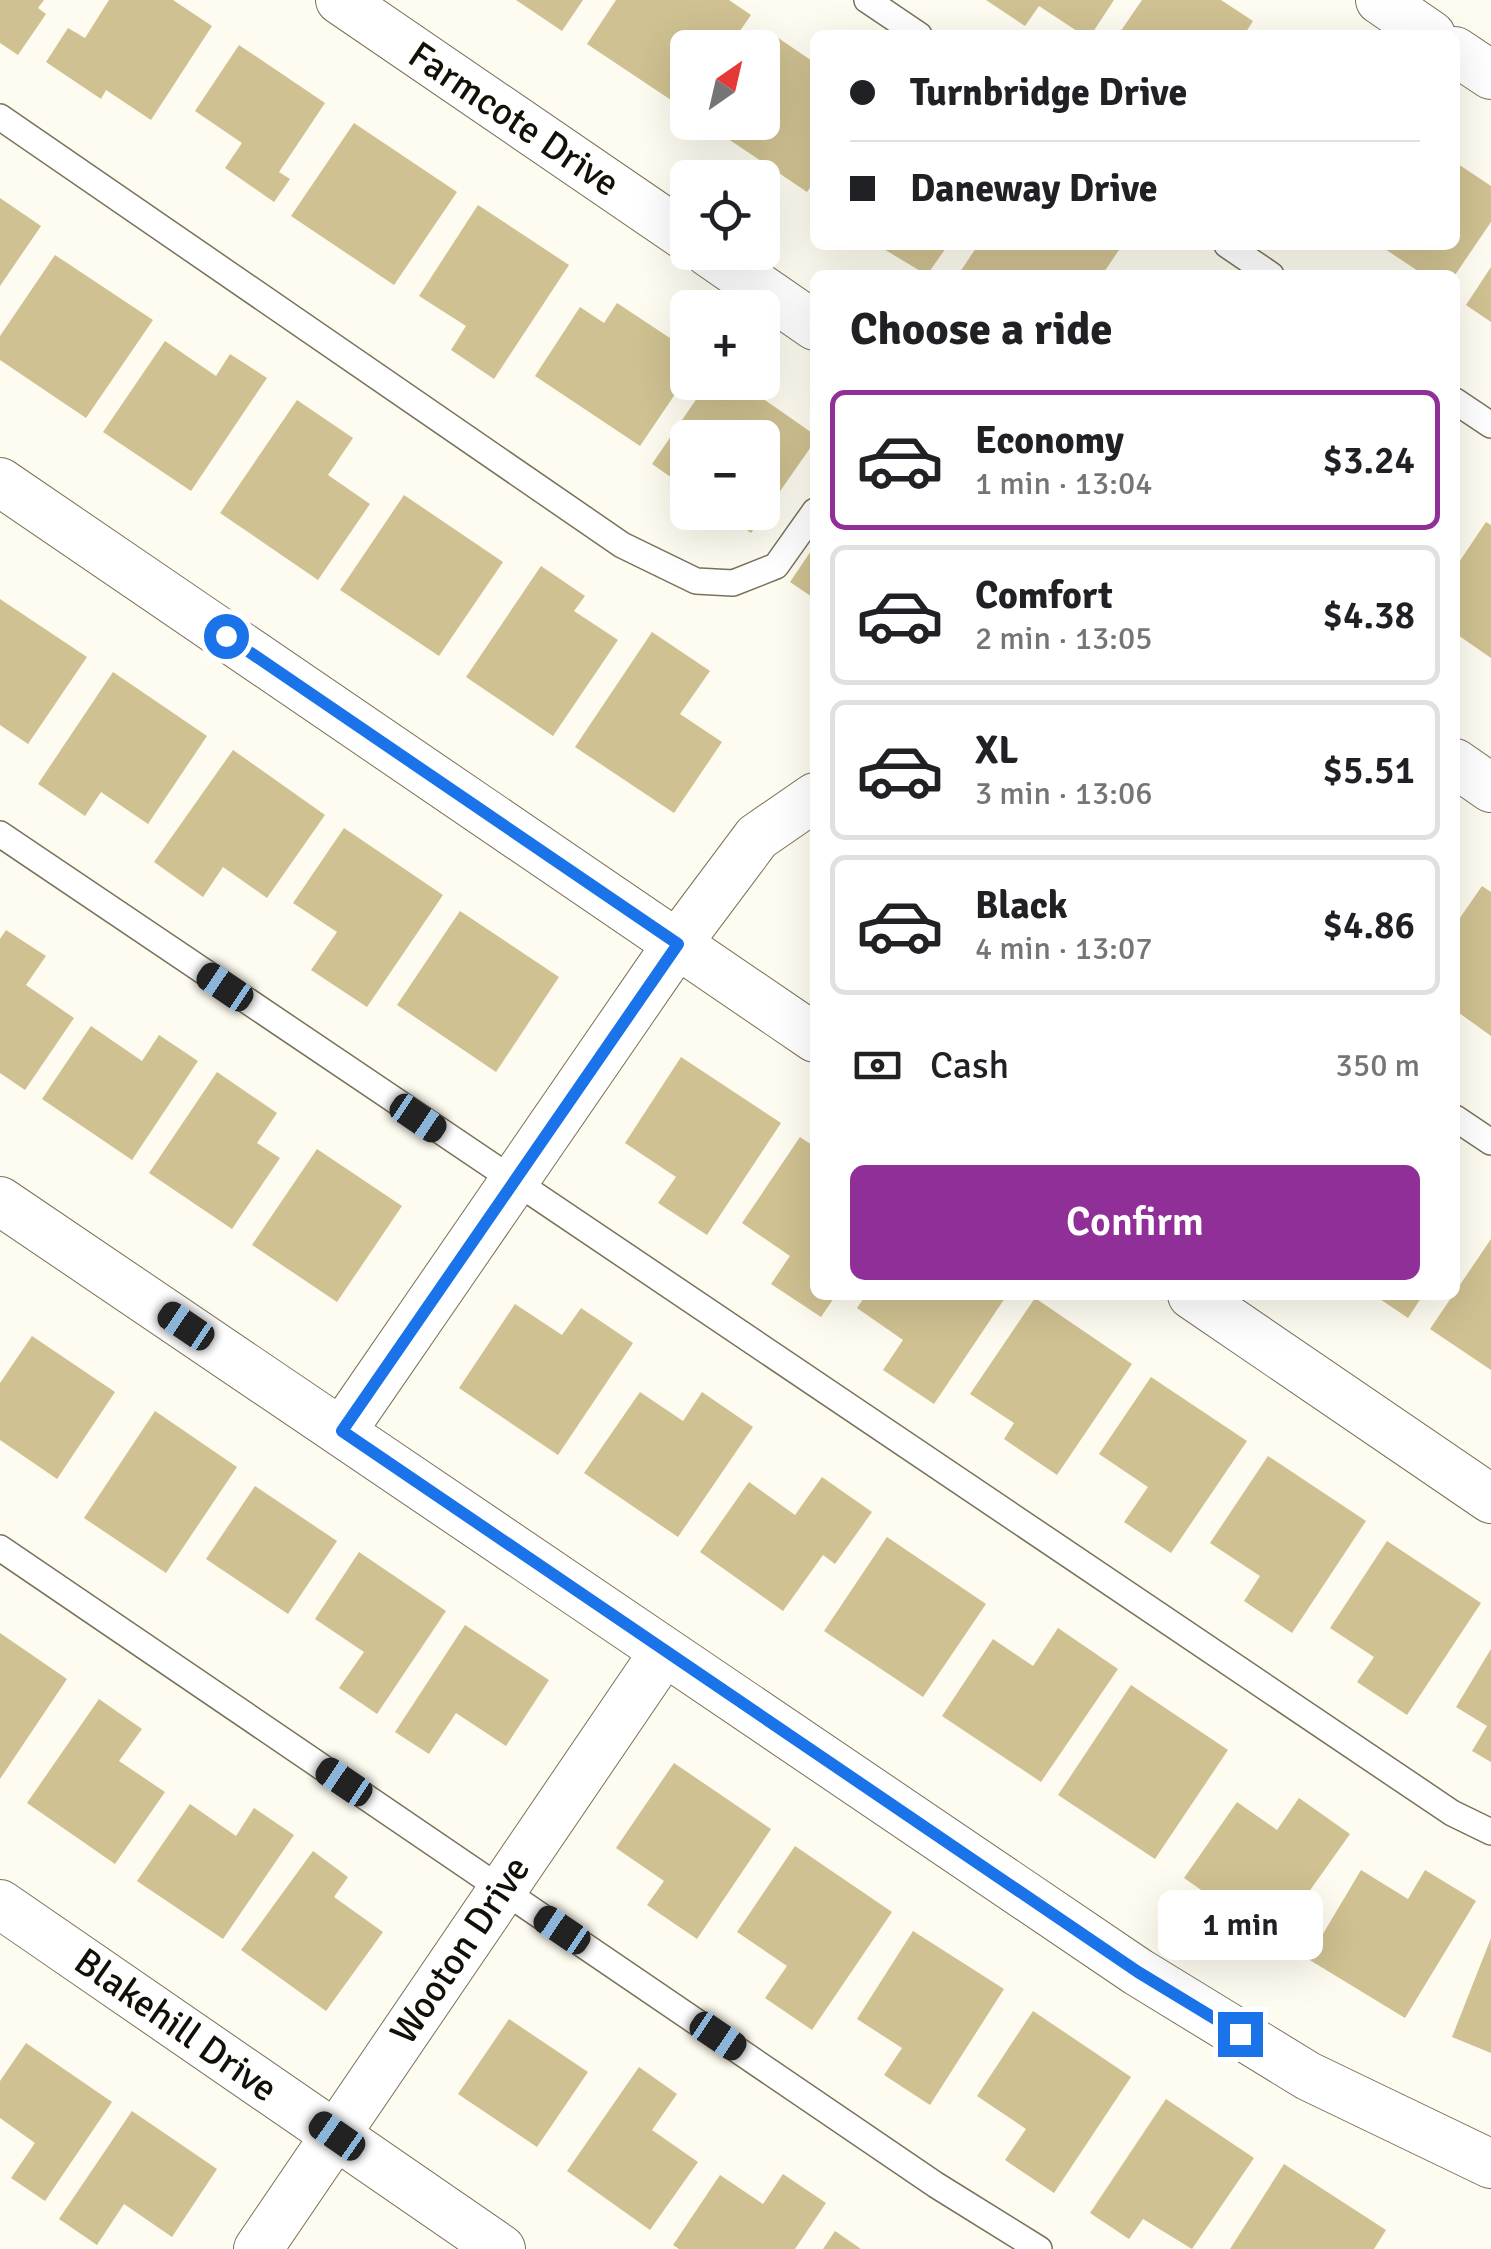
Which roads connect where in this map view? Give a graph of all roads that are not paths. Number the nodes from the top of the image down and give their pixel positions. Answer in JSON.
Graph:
{"nodes":[{"id":1,"x":340,"y":0,"type":"edge"},
{"id":2,"x":868,"y":0,"type":"edge"},
{"id":3,"x":1380,"y":0,"type":"edge"},
{"id":4,"x":912,"y":30,"type":"edge"},
{"id":5,"x":1425,"y":30,"type":"edge"},
{"id":6,"x":1460,"y":54,"type":"edge"},
{"id":7,"x":1491,"y":75,"type":"edge"},
{"id":8,"x":0,"y":117,"type":"edge"},
{"id":9,"x":670,"y":226,"type":"edge"},
{"id":10,"x":1234,"y":250,"type":"edge"},
{"id":11,"x":734,"y":270,"type":"edge"},
{"id":12,"x":1264,"y":270,"type":"edge"},
{"id":13,"x":810,"y":323,"type":"edge"},
{"id":14,"x":1460,"y":404,"type":"edge"},
{"id":15,"x":1491,"y":425,"type":"edge"},
{"id":16,"x":0,"y":482,"type":"edge"},
{"id":17,"x":810,"y":518,"type":"edge"},
{"id":18,"x":1460,"y":766,"type":"edge"},
{"id":19,"x":1491,"y":788,"type":"edge"},
{"id":20,"x":810,"y":800,"type":"edge"},
{"id":21,"x":0,"y":834,"type":"edge"},
{"id":22,"x":678,"y":944,"type":"junction"},
{"id":23,"x":810,"y":1035,"type":"edge"},
{"id":24,"x":1460,"y":1121,"type":"edge"},
{"id":25,"x":1491,"y":1142,"type":"edge"},
{"id":26,"x":515,"y":1183,"type":"junction"},
{"id":27,"x":0,"y":1200,"type":"edge"},
{"id":28,"x":1199,"y":1300,"type":"edge"},
{"id":29,"x":342,"y":1431,"type":"junction"},
{"id":30,"x":1491,"y":1499,"type":"edge"},
{"id":31,"x":0,"y":1548,"type":"edge"},
{"id":32,"x":664,"y":1652,"type":"junction"},
{"id":33,"x":1491,"y":1832,"type":"edge"},
{"id":34,"x":500,"y":1888,"type":"junction"},
{"id":35,"x":0,"y":1904,"type":"edge"},
{"id":36,"x":337,"y":2136,"type":"junction"},
{"id":37,"x":1491,"y":2164,"type":"edge"},
{"id":38,"x":258,"y":2249,"type":"edge"},
{"id":39,"x":501,"y":2249,"type":"edge"},
{"id":40,"x":1039,"y":2249,"type":"edge"}],
"edges":[{"from":1,"to":9,"type":"street","name":"Farmcote Drive"},
{"from":2,"to":4,"type":"lane"},
{"from":3,"to":5,"type":"street"},
{"from":6,"to":7,"type":"street"},
{"from":8,"to":17,"type":"lane"},
{"from":10,"to":12,"type":"lane"},
{"from":11,"to":13,"type":"street"},
{"from":14,"to":15,"type":"lane"},
{"from":16,"to":22,"type":"street"},
{"from":18,"to":19,"type":"street"},
{"from":20,"to":22,"type":"street"},
{"from":21,"to":26,"type":"lane"},
{"from":22,"to":23,"type":"street"},
{"from":22,"to":26,"type":"street"},
{"from":24,"to":25,"type":"lane"},
{"from":26,"to":29,"type":"street"},
{"from":26,"to":33,"type":"lane"},
{"from":27,"to":29,"type":"street"},
{"from":28,"to":30,"type":"street"},
{"from":29,"to":32,"type":"street"},
{"from":31,"to":34,"type":"lane"},
{"from":32,"to":34,"type":"street","name":"Wooton Drive"},
{"from":32,"to":37,"type":"street"},
{"from":34,"to":36,"type":"street","name":"Wooton Drive"},
{"from":34,"to":40,"type":"lane"},
{"from":35,"to":36,"type":"street","name":"Blakehill Drive"},
{"from":36,"to":38,"type":"street","name":"Wooton Drive"},
{"from":36,"to":39,"type":"street","name":"Blakehill Drive"}]}
